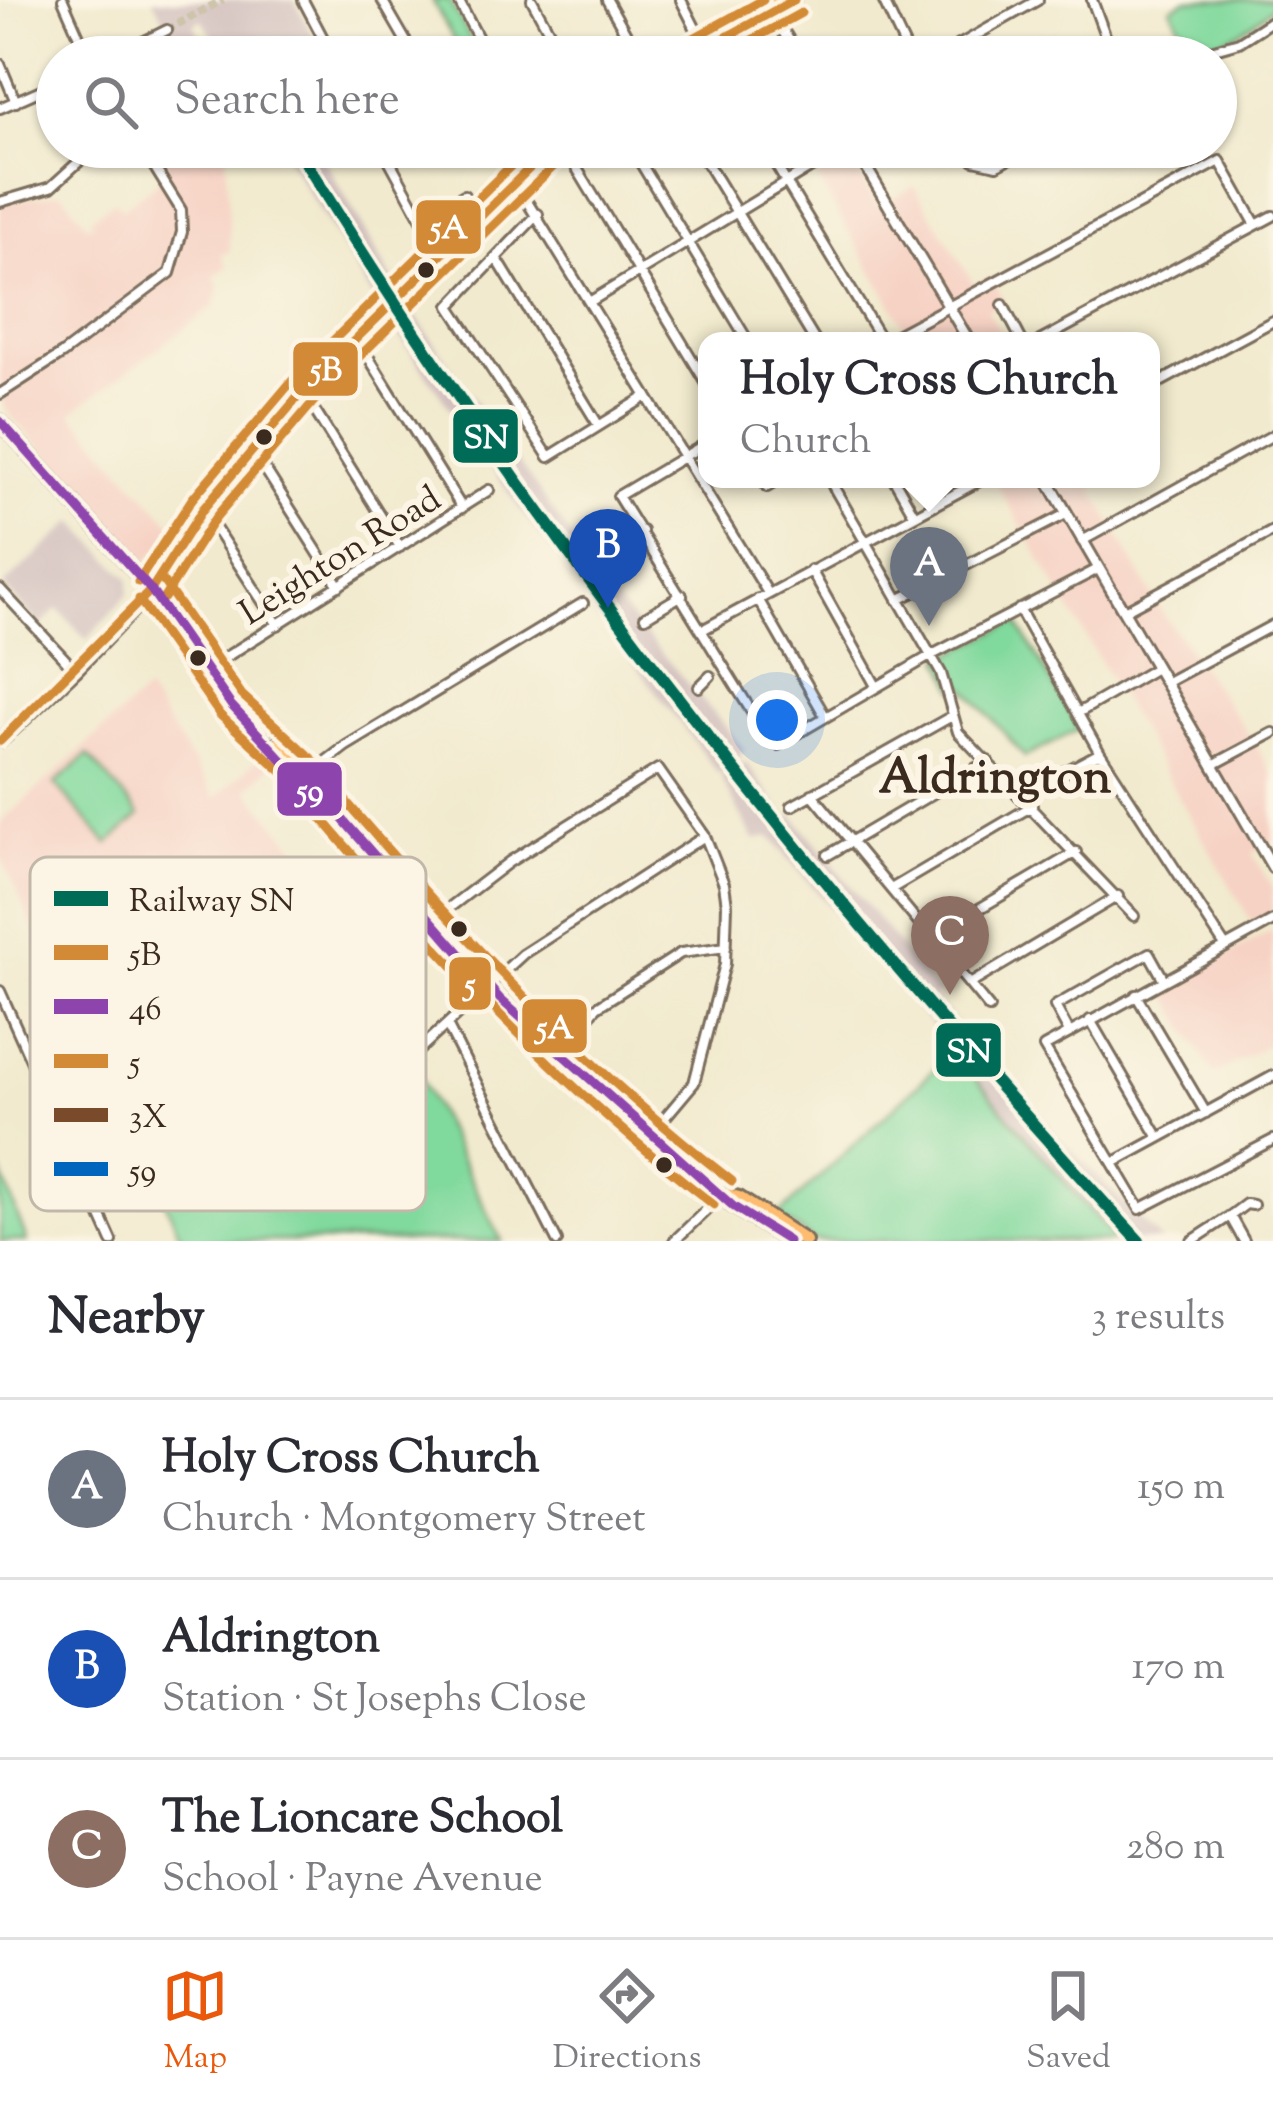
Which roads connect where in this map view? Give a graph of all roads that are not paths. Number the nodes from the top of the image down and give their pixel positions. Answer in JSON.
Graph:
{"nodes":[{"id":1,"x":63,"y":0,"type":"edge"},
{"id":2,"x":303,"y":0,"type":"edge"},
{"id":3,"x":382,"y":0,"type":"edge"},
{"id":4,"x":458,"y":0,"type":"edge"},
{"id":5,"x":532,"y":0,"type":"edge"},
{"id":6,"x":608,"y":0,"type":"edge"},
{"id":7,"x":681,"y":0,"type":"edge"},
{"id":8,"x":794,"y":0,"type":"edge"},
{"id":9,"x":883,"y":0,"type":"edge"},
{"id":10,"x":1038,"y":0,"type":"edge"},
{"id":11,"x":1092,"y":0,"type":"edge"},
{"id":12,"x":770,"y":4,"type":"edge"},
{"id":13,"x":1273,"y":20,"type":"edge"},
{"id":14,"x":167,"y":30,"type":"tunnel mouth"},
{"id":15,"x":79,"y":36,"type":"edge"},
{"id":16,"x":155,"y":36,"type":"edge"},
{"id":17,"x":322,"y":36,"type":"edge"},
{"id":18,"x":403,"y":36,"type":"edge"},
{"id":19,"x":477,"y":36,"type":"edge"},
{"id":20,"x":552,"y":36,"type":"edge"},
{"id":21,"x":628,"y":36,"type":"edge"},
{"id":22,"x":699,"y":36,"type":"edge"},
{"id":23,"x":729,"y":36,"type":"edge"},
{"id":24,"x":788,"y":36,"type":"edge"},
{"id":25,"x":900,"y":36,"type":"edge"},
{"id":26,"x":975,"y":36,"type":"edge"},
{"id":27,"x":1105,"y":36,"type":"edge"},
{"id":28,"x":1237,"y":43,"type":"edge"},
{"id":29,"x":0,"y":64,"type":"edge"},
{"id":30,"x":36,"y":93,"type":"edge"},
{"id":31,"x":16,"y":102,"type":"junction"},
{"id":32,"x":0,"y":108,"type":"edge"},
{"id":33,"x":72,"y":168,"type":"edge"},
{"id":34,"x":155,"y":168,"type":"edge"},
{"id":35,"x":394,"y":168,"type":"edge"},
{"id":36,"x":526,"y":168,"type":"edge"},
{"id":37,"x":578,"y":168,"type":"edge"},
{"id":38,"x":644,"y":168,"type":"edge"},
{"id":39,"x":710,"y":168,"type":"edge"},
{"id":40,"x":778,"y":168,"type":"edge"},
{"id":41,"x":809,"y":168,"type":"edge"},
{"id":42,"x":867,"y":168,"type":"edge"},
{"id":43,"x":1207,"y":168,"type":"edge"},
{"id":44,"x":1224,"y":168,"type":"edge"},
{"id":45,"x":514,"y":181,"type":"junction"},
{"id":46,"x":786,"y":182,"type":"junction"},
{"id":47,"x":464,"y":195,"type":"dead end"},
{"id":48,"x":0,"y":202,"type":"edge"},
{"id":49,"x":736,"y":212,"type":"junction"},
{"id":50,"x":538,"y":214,"type":"junction"},
{"id":51,"x":1273,"y":216,"type":"edge"},
{"id":52,"x":1256,"y":225,"type":"junction"},
{"id":53,"x":688,"y":242,"type":"junction"},
{"id":54,"x":497,"y":259,"type":"junction"},
{"id":55,"x":639,"y":271,"type":"junction"},
{"id":56,"x":591,"y":301,"type":"junction"},
{"id":57,"x":949,"y":304,"type":"junction"},
{"id":58,"x":1003,"y":304,"type":"dead end"},
{"id":59,"x":1273,"y":321,"type":"edge"},
{"id":60,"x":743,"y":332,"type":"edge"},
{"id":61,"x":809,"y":332,"type":"edge"},
{"id":62,"x":878,"y":332,"type":"edge"},
{"id":63,"x":899,"y":332,"type":"edge"},
{"id":64,"x":964,"y":332,"type":"edge"},
{"id":65,"x":1017,"y":332,"type":"edge"},
{"id":66,"x":1057,"y":332,"type":"edge"},
{"id":67,"x":356,"y":338,"type":"junction"},
{"id":68,"x":698,"y":369,"type":"edge"},
{"id":69,"x":1160,"y":382,"type":"edge"},
{"id":70,"x":303,"y":391,"type":"junction"},
{"id":71,"x":0,"y":394,"type":"edge"},
{"id":72,"x":647,"y":397,"type":"junction"},
{"id":73,"x":0,"y":421,"type":"edge"},
{"id":74,"x":599,"y":427,"type":"junction"},
{"id":75,"x":1273,"y":435,"type":"edge"},
{"id":76,"x":252,"y":448,"type":"junction"},
{"id":77,"x":698,"y":448,"type":"edge"},
{"id":78,"x":684,"y":456,"type":"junction"},
{"id":79,"x":698,"y":479,"type":"edge"},
{"id":80,"x":704,"y":488,"type":"edge"},
{"id":81,"x":834,"y":488,"type":"edge"},
{"id":82,"x":899,"y":488,"type":"edge"},
{"id":83,"x":957,"y":488,"type":"edge"},
{"id":84,"x":1052,"y":488,"type":"edge"},
{"id":85,"x":489,"y":490,"type":"dead end"},
{"id":86,"x":462,"y":508,"type":"junction"},
{"id":87,"x":203,"y":509,"type":"junction"},
{"id":88,"x":1066,"y":514,"type":"junction"},
{"id":89,"x":914,"y":515,"type":"junction"},
{"id":90,"x":642,"y":531,"type":"junction"},
{"id":91,"x":1273,"y":531,"type":"edge"},
{"id":92,"x":1082,"y":541,"type":"junction"},
{"id":93,"x":864,"y":542,"type":"junction"},
{"id":94,"x":400,"y":547,"type":"junction"},
{"id":95,"x":602,"y":556,"type":"dead end"},
{"id":96,"x":1098,"y":569,"type":"junction"},
{"id":97,"x":811,"y":570,"type":"junction"},
{"id":98,"x":339,"y":586,"type":"junction"},
{"id":99,"x":0,"y":590,"type":"edge"},
{"id":100,"x":151,"y":590,"type":"junction"},
{"id":101,"x":768,"y":593,"type":"junction"},
{"id":102,"x":682,"y":595,"type":"junction"},
{"id":103,"x":758,"y":599,"type":"junction"},
{"id":104,"x":4,"y":600,"type":"edge"},
{"id":105,"x":898,"y":600,"type":"junction"},
{"id":106,"x":584,"y":603,"type":"dead end"},
{"id":107,"x":1019,"y":609,"type":"junction"},
{"id":108,"x":1124,"y":611,"type":"junction"},
{"id":109,"x":645,"y":617,"type":"dead end"},
{"id":110,"x":278,"y":625,"type":"junction"},
{"id":111,"x":1273,"y":625,"type":"edge"},
{"id":112,"x":704,"y":629,"type":"junction"},
{"id":113,"x":930,"y":656,"type":"junction"},
{"id":114,"x":218,"y":662,"type":"dead end"},
{"id":115,"x":1156,"y":668,"type":"junction"},
{"id":116,"x":75,"y":670,"type":"junction"},
{"id":117,"x":718,"y":672,"type":"junction"},
{"id":118,"x":1165,"y":682,"type":"junction"},
{"id":119,"x":876,"y":686,"type":"junction"},
{"id":120,"x":699,"y":687,"type":"dead end"},
{"id":121,"x":1078,"y":713,"type":"junction"},
{"id":122,"x":825,"y":716,"type":"junction"},
{"id":123,"x":952,"y":716,"type":"junction"},
{"id":124,"x":1273,"y":733,"type":"edge"},
{"id":125,"x":0,"y":741,"type":"edge"},
{"id":126,"x":1100,"y":753,"type":"junction"},
{"id":127,"x":988,"y":760,"type":"junction"},
{"id":128,"x":1213,"y":766,"type":"junction"},
{"id":129,"x":304,"y":777,"type":"junction"},
{"id":130,"x":812,"y":794,"type":"junction"},
{"id":131,"x":1029,"y":803,"type":"junction"},
{"id":132,"x":792,"y":806,"type":"dead end"},
{"id":133,"x":705,"y":836,"type":"junction"},
{"id":134,"x":852,"y":842,"type":"junction"},
{"id":135,"x":1076,"y":851,"type":"junction"},
{"id":136,"x":828,"y":855,"type":"dead end"},
{"id":137,"x":374,"y":857,"type":"edge"},
{"id":138,"x":1272,"y":864,"type":"edge"},
{"id":139,"x":891,"y":889,"type":"junction"},
{"id":140,"x":1118,"y":896,"type":"junction"},
{"id":141,"x":1134,"y":916,"type":"dead end"},
{"id":142,"x":426,"y":917,"type":"edge"},
{"id":143,"x":1273,"y":921,"type":"edge"},
{"id":144,"x":430,"y":922,"type":"junction"},
{"id":145,"x":931,"y":937,"type":"junction"},
{"id":146,"x":1226,"y":946,"type":"junction"},
{"id":147,"x":726,"y":947,"type":"junction"},
{"id":148,"x":1164,"y":980,"type":"junction"},
{"id":149,"x":970,"y":984,"type":"junction"},
{"id":150,"x":488,"y":987,"type":"junction"},
{"id":151,"x":0,"y":991,"type":"edge"},
{"id":152,"x":1136,"y":995,"type":"junction"},
{"id":153,"x":989,"y":1007,"type":"dead end"},
{"id":154,"x":1090,"y":1020,"type":"junction"},
{"id":155,"x":447,"y":1024,"type":"junction"},
{"id":156,"x":1069,"y":1032,"type":"junction"},
{"id":157,"x":426,"y":1043,"type":"edge"},
{"id":158,"x":556,"y":1051,"type":"junction"},
{"id":159,"x":30,"y":1058,"type":"edge"},
{"id":160,"x":1273,"y":1076,"type":"edge"},
{"id":161,"x":1206,"y":1113,"type":"junction"},
{"id":162,"x":651,"y":1134,"type":"junction"},
{"id":163,"x":1159,"y":1138,"type":"junction"},
{"id":164,"x":1273,"y":1140,"type":"edge"},
{"id":165,"x":1113,"y":1163,"type":"junction"},
{"id":166,"x":723,"y":1193,"type":"junction"},
{"id":167,"x":1253,"y":1205,"type":"dead end"},
{"id":168,"x":99,"y":1211,"type":"edge"},
{"id":169,"x":1229,"y":1216,"type":"junction"},
{"id":170,"x":112,"y":1241,"type":"edge"},
{"id":171,"x":557,"y":1241,"type":"edge"},
{"id":172,"x":674,"y":1241,"type":"edge"},
{"id":173,"x":788,"y":1241,"type":"edge"},
{"id":174,"x":805,"y":1241,"type":"edge"},
{"id":175,"x":1192,"y":1241,"type":"edge"},
{"id":176,"x":1244,"y":1241,"type":"edge"}],
"edges":[{"from":1,"to":15,"type":"street"},
{"from":2,"to":17,"type":"street"},
{"from":3,"to":18,"type":"street"},
{"from":4,"to":19,"type":"street"},
{"from":5,"to":20,"type":"street"},
{"from":6,"to":21,"type":"street"},
{"from":7,"to":22,"type":"street"},
{"from":8,"to":12,"type":"main road"},
{"from":9,"to":25,"type":"street"},
{"from":10,"to":26,"type":"street"},
{"from":11,"to":27,"type":"street"},
{"from":12,"to":23,"type":"main road"},
{"from":12,"to":24,"type":"street"},
{"from":13,"to":28,"type":"street"},
{"from":14,"to":16,"type":"street"},
{"from":29,"to":31,"type":"street"},
{"from":30,"to":31,"type":"street"},
{"from":31,"to":32,"type":"street"},
{"from":33,"to":48,"type":"street"},
{"from":34,"to":71,"type":"street"},
{"from":35,"to":47,"type":"street"},
{"from":36,"to":45,"type":"main road"},
{"from":37,"to":55,"type":"street"},
{"from":38,"to":53,"type":"street"},
{"from":39,"to":49,"type":"street"},
{"from":40,"to":46,"type":"street"},
{"from":41,"to":46,"type":"street"},
{"from":42,"to":57,"type":"street"},
{"from":43,"to":57,"type":"street"},
{"from":44,"to":52,"type":"street"},
{"from":45,"to":50,"type":"street"},
{"from":45,"to":67,"type":"main road"},
{"from":46,"to":49,"type":"street"},
{"from":46,"to":62,"type":"street"},
{"from":49,"to":53,"type":"street"},
{"from":49,"to":61,"type":"street"},
{"from":50,"to":54,"type":"street"},
{"from":50,"to":56,"type":"street"},
{"from":51,"to":52,"type":"street"},
{"from":52,"to":66,"type":"street"},
{"from":53,"to":55,"type":"street"},
{"from":53,"to":60,"type":"street"},
{"from":54,"to":74,"type":"street"},
{"from":54,"to":74,"type":"street"},
{"from":55,"to":56,"type":"street"},
{"from":55,"to":68,"type":"street"},
{"from":56,"to":72,"type":"street"},
{"from":57,"to":63,"type":"street"},
{"from":57,"to":64,"type":"street"},
{"from":58,"to":65,"type":"street"},
{"from":59,"to":69,"type":"street"},
{"from":67,"to":70,"type":"main road"},
{"from":67,"to":86,"type":"street"},
{"from":70,"to":76,"type":"main road"},
{"from":70,"to":94,"type":"street"},
{"from":72,"to":74,"type":"street"},
{"from":72,"to":78,"type":"street"},
{"from":73,"to":100,"type":"main road"},
{"from":75,"to":92,"type":"street"},
{"from":76,"to":87,"type":"main road"},
{"from":76,"to":98,"type":"street"},
{"from":77,"to":78,"type":"street"},
{"from":78,"to":79,"type":"street"},
{"from":78,"to":90,"type":"street"},
{"from":80,"to":101,"type":"street"},
{"from":81,"to":93,"type":"street"},
{"from":82,"to":89,"type":"street"},
{"from":83,"to":89,"type":"street"},
{"from":84,"to":88,"type":"street"},
{"from":85,"to":86,"type":"street","name":"Leighton Road"},
{"from":86,"to":94,"type":"street","name":"Leighton Road"},
{"from":87,"to":100,"type":"main road"},
{"from":87,"to":110,"type":"street"},
{"from":88,"to":92,"type":"street"},
{"from":88,"to":105,"type":"street"},
{"from":89,"to":93,"type":"street"},
{"from":90,"to":95,"type":"street"},
{"from":90,"to":102,"type":"street"},
{"from":91,"to":108,"type":"street"},
{"from":92,"to":96,"type":"street"},
{"from":93,"to":97,"type":"street"},
{"from":93,"to":105,"type":"street"},
{"from":94,"to":98,"type":"street","name":"Leighton Road"},
{"from":96,"to":107,"type":"street"},
{"from":96,"to":108,"type":"street"},
{"from":97,"to":101,"type":"street"},
{"from":97,"to":119,"type":"street"},
{"from":98,"to":110,"type":"street","name":"Leighton Road"},
{"from":99,"to":104,"type":"street"},
{"from":100,"to":116,"type":"main road"},
{"from":100,"to":129,"type":"main road"},
{"from":101,"to":103,"type":"street"},
{"from":102,"to":109,"type":"street"},
{"from":102,"to":112,"type":"street"},
{"from":103,"to":112,"type":"street"},
{"from":103,"to":122,"type":"street"},
{"from":104,"to":116,"type":"street"},
{"from":105,"to":113,"type":"street"},
{"from":106,"to":129,"type":"street"},
{"from":107,"to":113,"type":"street"},
{"from":107,"to":121,"type":"street"},
{"from":108,"to":115,"type":"street"},
{"from":110,"to":114,"type":"street","name":"Leighton Road"},
{"from":111,"to":118,"type":"street"},
{"from":112,"to":117,"type":"street"},
{"from":113,"to":119,"type":"street"},
{"from":113,"to":123,"type":"street"},
{"from":115,"to":118,"type":"street"},
{"from":115,"to":121,"type":"street"},
{"from":116,"to":125,"type":"main road"},
{"from":117,"to":120,"type":"street"},
{"from":117,"to":122,"type":"street"},
{"from":118,"to":128,"type":"street"},
{"from":119,"to":122,"type":"street"},
{"from":121,"to":126,"type":"street"},
{"from":123,"to":127,"type":"street"},
{"from":123,"to":130,"type":"street"},
{"from":124,"to":128,"type":"street"},
{"from":126,"to":131,"type":"street"},
{"from":126,"to":146,"type":"street"},
{"from":127,"to":131,"type":"street"},
{"from":127,"to":134,"type":"street"},
{"from":128,"to":138,"type":"street"},
{"from":129,"to":137,"type":"main road"},
{"from":130,"to":132,"type":"street"},
{"from":130,"to":134,"type":"street"},
{"from":131,"to":135,"type":"street"},
{"from":131,"to":139,"type":"street"},
{"from":133,"to":144,"type":"street"},
{"from":133,"to":147,"type":"street"},
{"from":133,"to":150,"type":"street"},
{"from":134,"to":136,"type":"street"},
{"from":134,"to":139,"type":"street"},
{"from":135,"to":140,"type":"street"},
{"from":135,"to":145,"type":"street"},
{"from":139,"to":145,"type":"street"},
{"from":140,"to":141,"type":"street"},
{"from":140,"to":149,"type":"street"},
{"from":142,"to":144,"type":"main road"},
{"from":143,"to":146,"type":"street"},
{"from":144,"to":150,"type":"main road"},
{"from":145,"to":149,"type":"street"},
{"from":146,"to":148,"type":"street"},
{"from":147,"to":158,"type":"street"},
{"from":147,"to":162,"type":"street"},
{"from":148,"to":152,"type":"street"},
{"from":148,"to":156,"type":"street"},
{"from":149,"to":153,"type":"street"},
{"from":150,"to":155,"type":"street"},
{"from":150,"to":158,"type":"main road"},
{"from":151,"to":159,"type":"street"},
{"from":152,"to":154,"type":"street"},
{"from":152,"to":161,"type":"street"},
{"from":154,"to":156,"type":"street"},
{"from":154,"to":163,"type":"street"},
{"from":155,"to":157,"type":"street"},
{"from":155,"to":171,"type":"street"},
{"from":156,"to":165,"type":"street"},
{"from":158,"to":162,"type":"main road"},
{"from":160,"to":161,"type":"street"},
{"from":161,"to":163,"type":"street"},
{"from":162,"to":166,"type":"main road"},
{"from":163,"to":165,"type":"street"},
{"from":164,"to":165,"type":"street"},
{"from":166,"to":172,"type":"street"},
{"from":166,"to":173,"type":"main road"},
{"from":166,"to":174,"type":"main road"},
{"from":167,"to":169,"type":"street"},
{"from":168,"to":170,"type":"street"},
{"from":169,"to":175,"type":"street"},
{"from":169,"to":176,"type":"street"}]}
